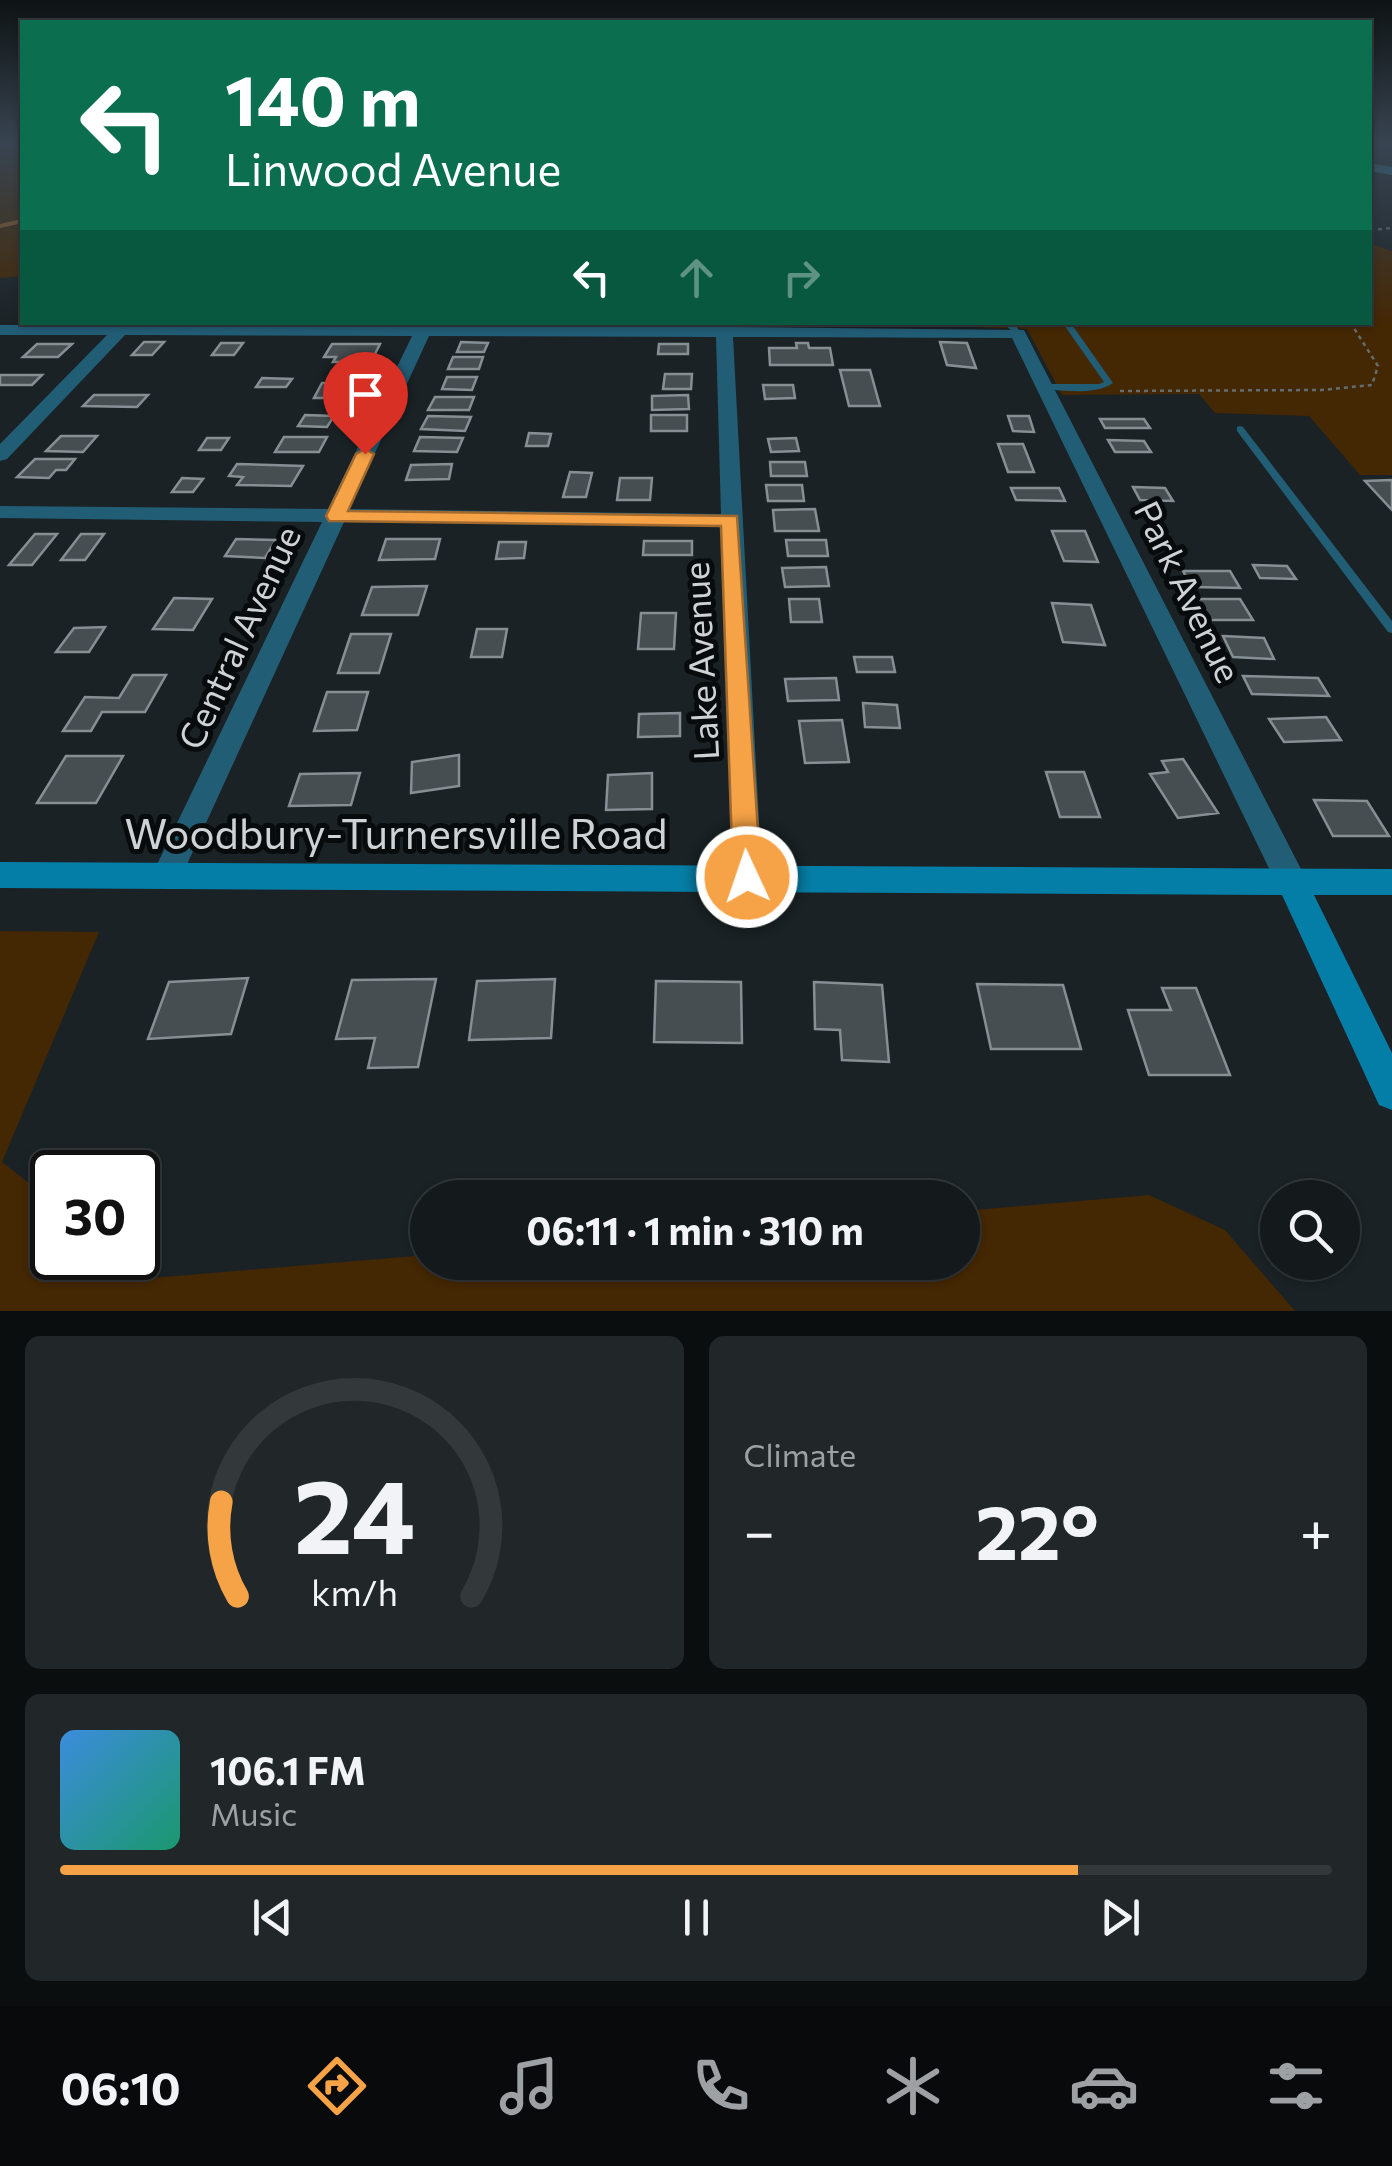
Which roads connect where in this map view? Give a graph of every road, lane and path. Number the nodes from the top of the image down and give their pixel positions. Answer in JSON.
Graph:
{"nodes":[{"id":1,"x":1068,"y":325,"type":"edge"},
{"id":2,"x":1352,"y":325,"type":"edge"},
{"id":3,"x":425,"y":326,"type":"edge"},
{"id":4,"x":725,"y":327,"type":"edge"},
{"id":5,"x":1012,"y":328,"type":"edge"},
{"id":6,"x":0,"y":330,"type":"edge"},
{"id":7,"x":120,"y":331,"type":"junction"},
{"id":8,"x":1048,"y":388,"type":"junction"},
{"id":9,"x":1108,"y":391,"type":"dead end"},
{"id":10,"x":1240,"y":429,"type":"dead end"},
{"id":11,"x":0,"y":455,"type":"edge"},
{"id":12,"x":0,"y":512,"type":"edge"},
{"id":13,"x":336,"y":516,"type":"junction"},
{"id":14,"x":730,"y":520,"type":"junction"},
{"id":15,"x":1392,"y":629,"type":"edge"},
{"id":16,"x":0,"y":875,"type":"edge"},
{"id":17,"x":167,"y":875,"type":"junction"},
{"id":18,"x":747,"y":877,"type":"junction"},
{"id":19,"x":1392,"y":882,"type":"edge"},
{"id":20,"x":1292,"y":883,"type":"junction"},
{"id":21,"x":1392,"y":1092,"type":"edge"}],
"edges":[{"from":1,"to":8,"type":"lane"},
{"from":2,"to":9,"type":"path"},
{"from":3,"to":4,"type":"street"},
{"from":3,"to":7,"type":"street"},
{"from":3,"to":13,"type":"street","name":"Central Avenue"},
{"from":4,"to":5,"type":"street"},
{"from":4,"to":14,"type":"street","name":"Lake Avenue"},
{"from":5,"to":8,"type":"street","name":"Park Avenue"},
{"from":6,"to":7,"type":"street"},
{"from":7,"to":11,"type":"street"},
{"from":8,"to":20,"type":"street","name":"Park Avenue"},
{"from":10,"to":15,"type":"lane"},
{"from":12,"to":13,"type":"street"},
{"from":13,"to":14,"type":"street"},
{"from":13,"to":17,"type":"street","name":"Central Avenue"},
{"from":14,"to":18,"type":"street","name":"Lake Avenue"},
{"from":16,"to":17,"type":"main road","name":"Woodbury-Turnersville Road"},
{"from":17,"to":18,"type":"main road","name":"Woodbury-Turnersville Road"},
{"from":18,"to":20,"type":"main road","name":"Woodbury-Turnersville Road"},
{"from":19,"to":20,"type":"main road","name":"Woodbury-Turnersville Road"},
{"from":20,"to":21,"type":"main road"}]}
